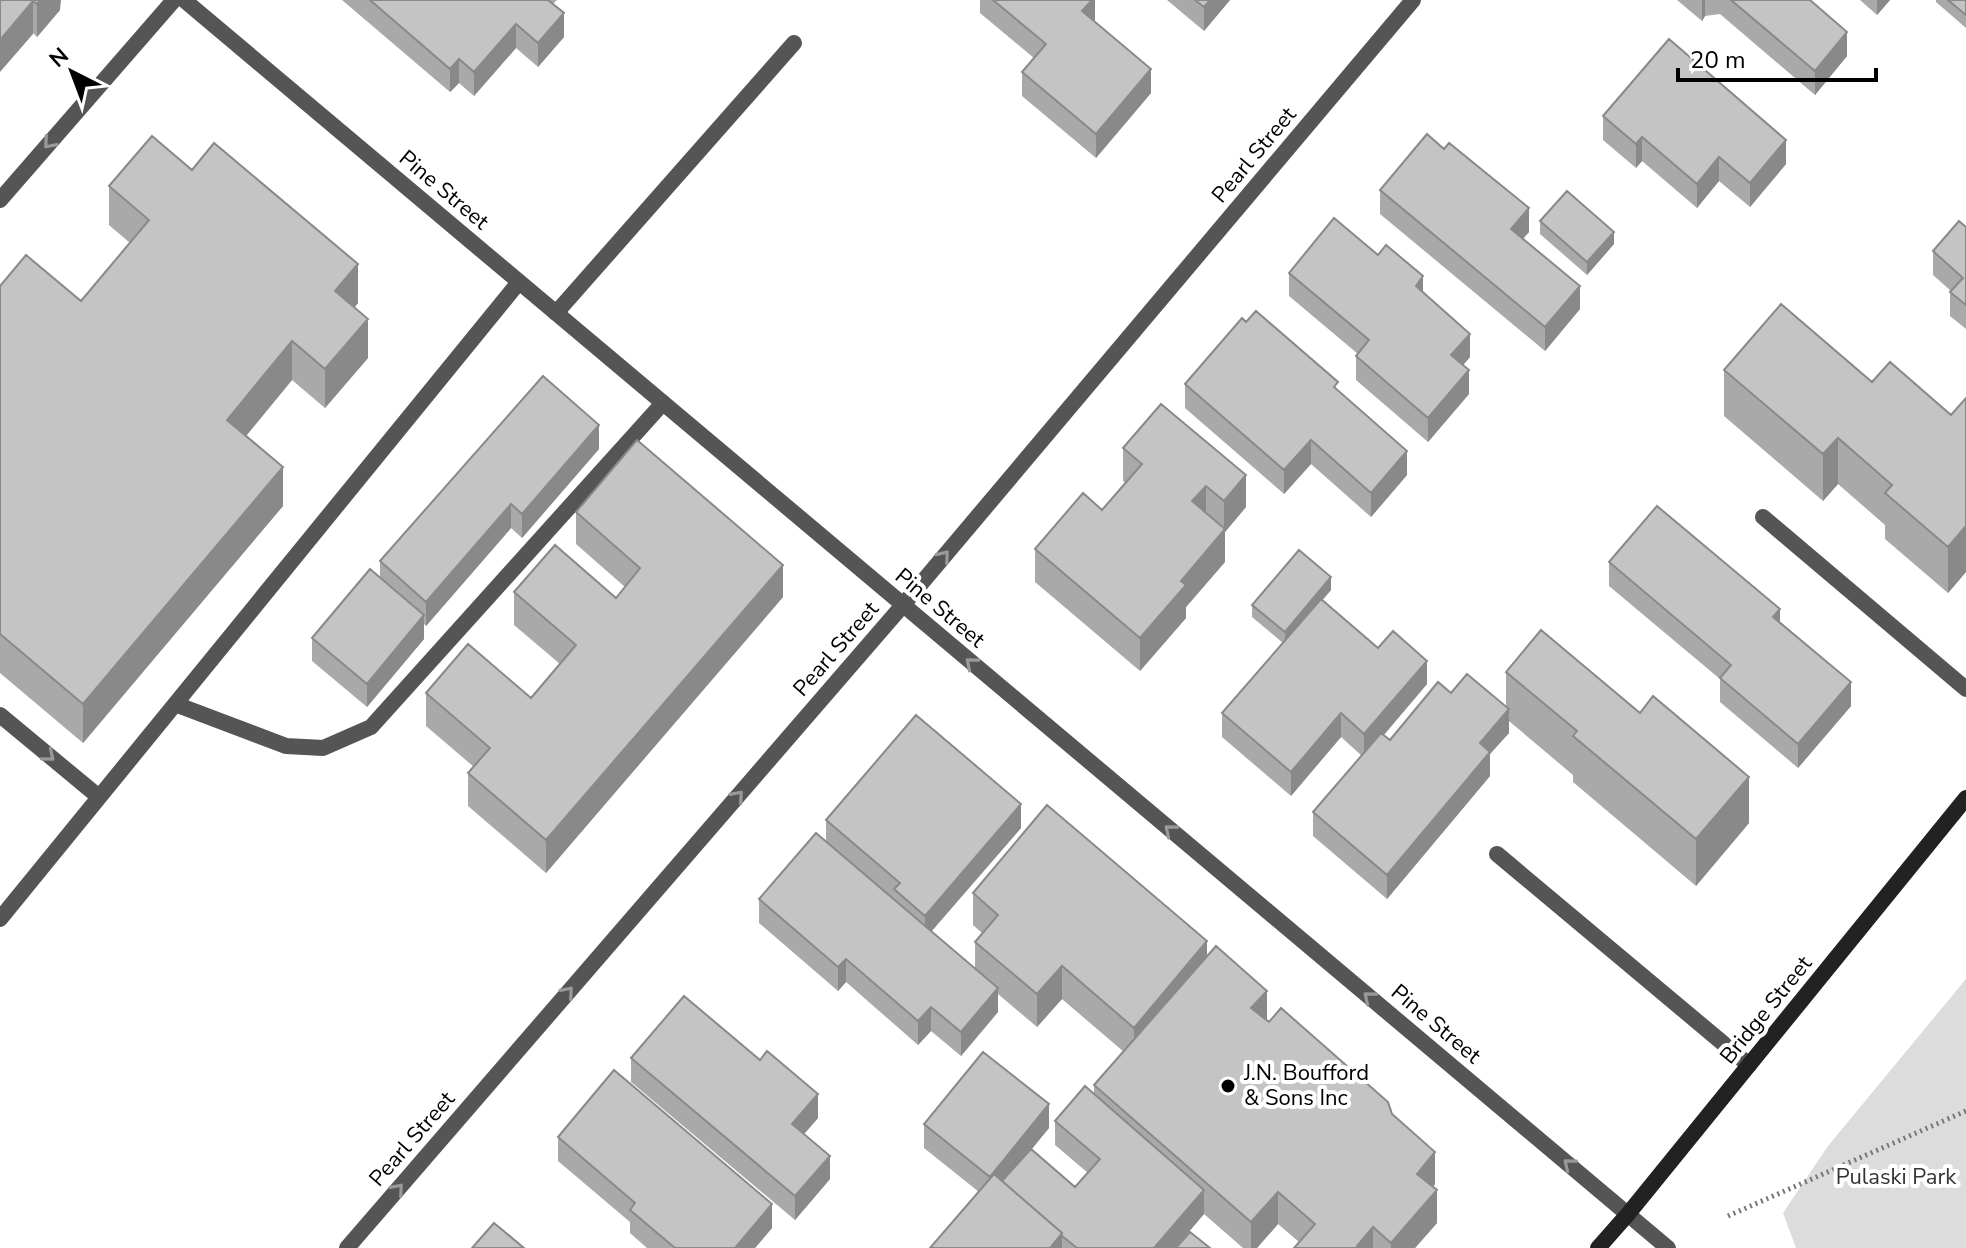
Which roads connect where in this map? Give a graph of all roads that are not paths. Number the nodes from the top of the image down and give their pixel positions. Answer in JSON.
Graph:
{"nodes":[{"id":1,"x":174,"y":0,"type":"edge"},
{"id":2,"x":184,"y":0,"type":"edge"},
{"id":3,"x":1413,"y":0,"type":"edge"},
{"id":4,"x":794,"y":43,"type":"dead end"},
{"id":5,"x":0,"y":200,"type":"edge"},
{"id":6,"x":519,"y":282,"type":"junction"},
{"id":7,"x":556,"y":313,"type":"junction"},
{"id":8,"x":663,"y":403,"type":"junction"},
{"id":9,"x":1763,"y":517,"type":"dead end"},
{"id":10,"x":903,"y":605,"type":"junction"},
{"id":11,"x":1966,"y":689,"type":"edge"},
{"id":12,"x":175,"y":704,"type":"junction"},
{"id":13,"x":0,"y":715,"type":"edge"},
{"id":14,"x":99,"y":797,"type":"junction"},
{"id":15,"x":1966,"y":798,"type":"edge"},
{"id":16,"x":1497,"y":854,"type":"dead end"},
{"id":17,"x":0,"y":919,"type":"edge"},
{"id":18,"x":1749,"y":1065,"type":"junction"},
{"id":19,"x":1628,"y":1214,"type":"junction"},
{"id":20,"x":347,"y":1248,"type":"edge"},
{"id":21,"x":1598,"y":1248,"type":"edge"},
{"id":22,"x":1668,"y":1248,"type":"edge"}],
"edges":[{"from":1,"to":5,"type":"street","one_way":true},
{"from":2,"to":6,"type":"street","name":"Pine Street"},
{"from":10,"to":3,"type":"street","name":"Pearl Street","one_way":true},
{"from":4,"to":7,"type":"street"},
{"from":6,"to":7,"type":"street","name":"Pine Street"},
{"from":6,"to":12,"type":"street"},
{"from":7,"to":8,"type":"street","name":"Pine Street"},
{"from":8,"to":10,"type":"street","name":"Pine Street"},
{"from":8,"to":12,"type":"street"},
{"from":9,"to":11,"type":"street"},
{"from":19,"to":10,"type":"street","name":"Pine Street","one_way":true},
{"from":20,"to":10,"type":"street","name":"Pearl Street","one_way":true},
{"from":12,"to":14,"type":"street"},
{"from":13,"to":14,"type":"street","one_way":true},
{"from":14,"to":17,"type":"street"},
{"from":15,"to":18,"type":"main road","name":"Bridge Street"},
{"from":16,"to":18,"type":"street"},
{"from":18,"to":19,"type":"main road","name":"Bridge Street"},
{"from":19,"to":21,"type":"main road","name":"Bridge Street"},
{"from":19,"to":22,"type":"street","name":"Pine Street"}]}
